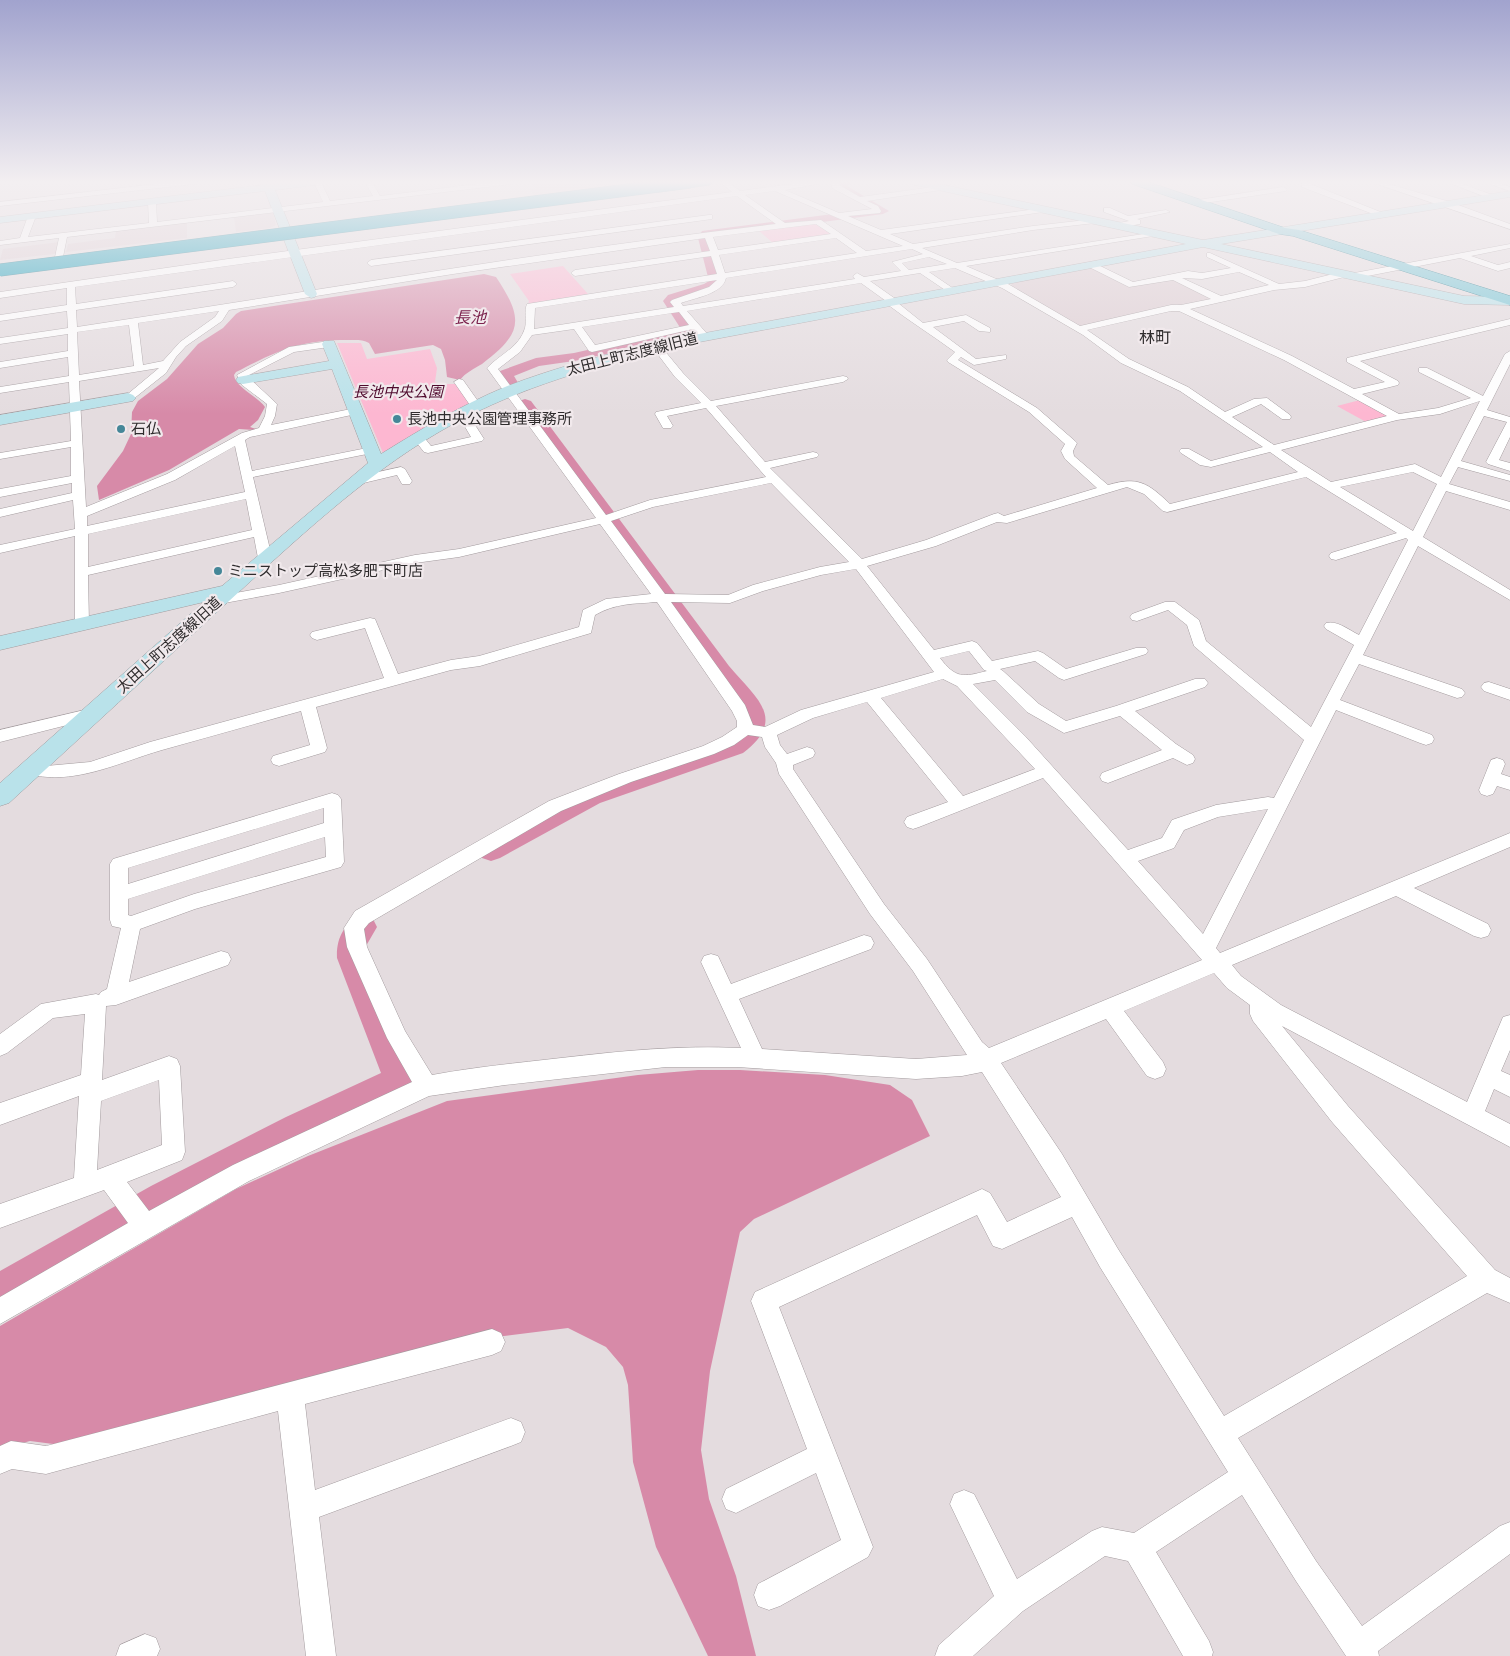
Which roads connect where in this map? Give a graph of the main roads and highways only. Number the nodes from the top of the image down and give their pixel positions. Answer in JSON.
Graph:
{"nodes":[{"id":1,"x":47,"y":259,"type":"edge"},
{"id":2,"x":68,"y":259,"type":"edge"},
{"id":3,"x":70,"y":259,"type":"edge"},
{"id":4,"x":99,"y":259,"type":"edge"},
{"id":5,"x":1368,"y":259,"type":"edge"},
{"id":6,"x":0,"y":268,"type":"edge"},
{"id":7,"x":1506,"y":302,"type":"edge"}],
"edges":[{"from":1,"to":6,"type":"highway"},
{"from":2,"to":6,"type":"highway","bridge":true},
{"from":3,"to":6,"type":"highway","bridge":true},
{"from":4,"to":6,"type":"highway"},
{"from":5,"to":7,"type":"main road"}]}
